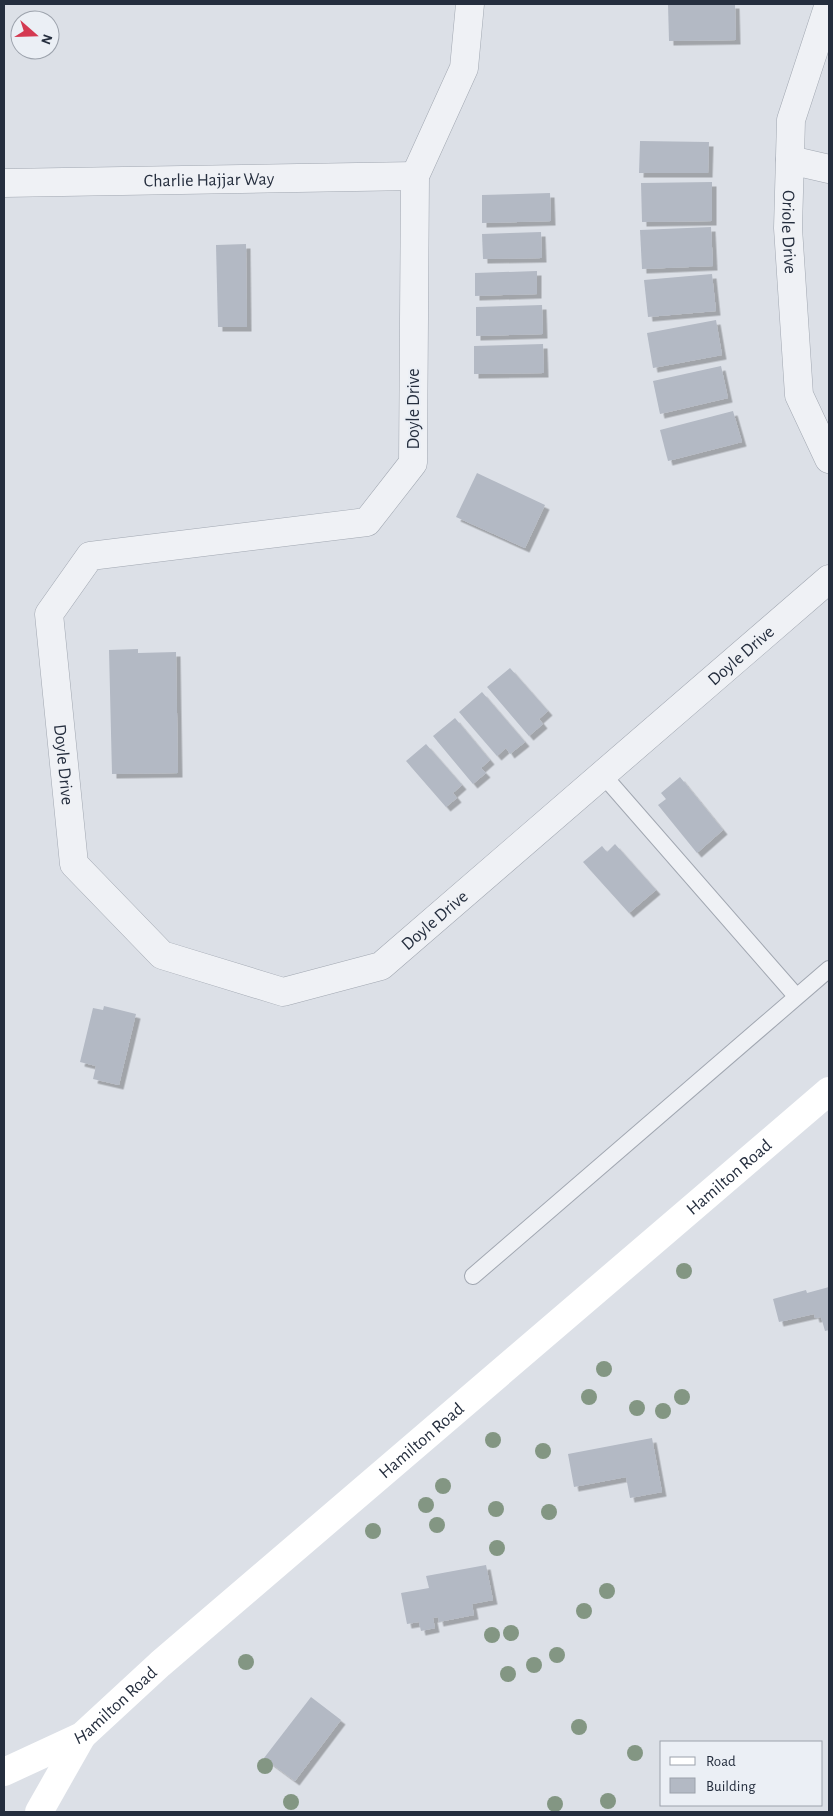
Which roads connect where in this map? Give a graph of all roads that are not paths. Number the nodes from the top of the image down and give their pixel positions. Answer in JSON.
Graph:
{"nodes":[{"id":1,"x":470,"y":4,"type":"edge"},
{"id":2,"x":829,"y":4,"type":"edge"},
{"id":3,"x":790,"y":160,"type":"junction"},
{"id":4,"x":829,"y":169,"type":"edge"},
{"id":5,"x":415,"y":176,"type":"junction"},
{"id":6,"x":4,"y":183,"type":"edge"},
{"id":7,"x":829,"y":459,"type":"edge"},
{"id":8,"x":829,"y":579,"type":"edge"},
{"id":9,"x":603,"y":775,"type":"junction"},
{"id":10,"x":829,"y":969,"type":"edge"},
{"id":11,"x":796,"y":996,"type":"junction"},
{"id":12,"x":829,"y":1091,"type":"edge"},
{"id":13,"x":473,"y":1276,"type":"dead end"},
{"id":14,"x":82,"y":1736,"type":"junction"},
{"id":15,"x":4,"y":1772,"type":"edge"},
{"id":16,"x":39,"y":1812,"type":"edge"}],
"edges":[{"from":1,"to":5,"type":"street","name":"Doyle Drive"},
{"from":2,"to":3,"type":"street","name":"Oriole Drive"},
{"from":3,"to":4,"type":"street"},
{"from":3,"to":7,"type":"street","name":"Oriole Drive"},
{"from":5,"to":6,"type":"street","name":"Charlie Hajjar Way"},
{"from":5,"to":9,"type":"street","name":"Doyle Drive"},
{"from":8,"to":9,"type":"street","name":"Doyle Drive"},
{"from":9,"to":11,"type":"lane"},
{"from":10,"to":11,"type":"lane"},
{"from":11,"to":13,"type":"lane"},
{"from":12,"to":14,"type":"main road","name":"Hamilton Road"},
{"from":14,"to":15,"type":"main road","name":"Hamilton Road"},
{"from":14,"to":16,"type":"main road"}]}
